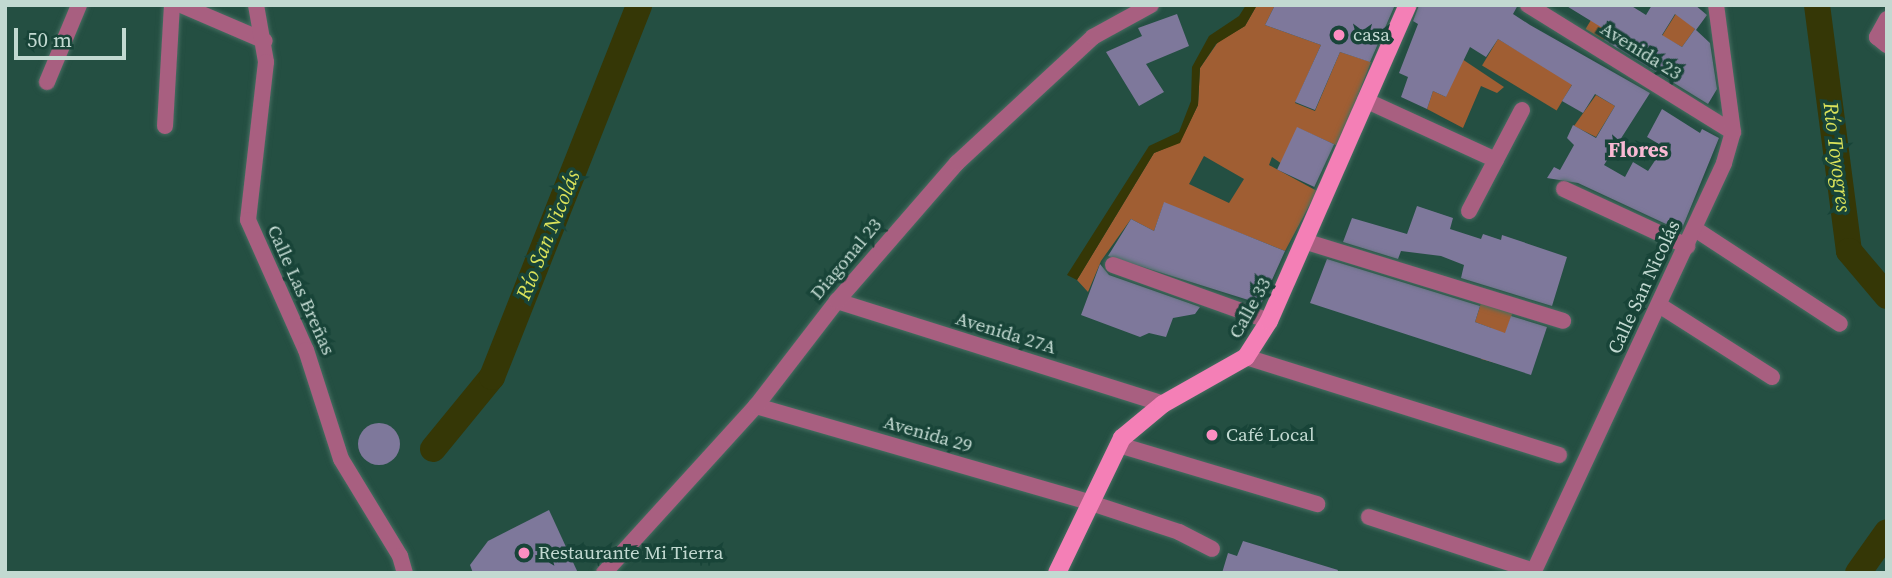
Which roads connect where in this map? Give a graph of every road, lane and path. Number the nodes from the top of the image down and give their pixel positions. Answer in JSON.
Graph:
{"nodes":[{"id":1,"x":79,"y":5,"type":"edge"},
{"id":2,"x":172,"y":5,"type":"edge"},
{"id":3,"x":181,"y":5,"type":"edge"},
{"id":4,"x":256,"y":5,"type":"edge"},
{"id":5,"x":1151,"y":5,"type":"edge"},
{"id":6,"x":1408,"y":5,"type":"edge"},
{"id":7,"x":1528,"y":5,"type":"edge"},
{"id":8,"x":1716,"y":5,"type":"edge"},
{"id":9,"x":1887,"y":19,"type":"edge"},
{"id":10,"x":265,"y":41,"type":"junction"},
{"id":11,"x":1882,"y":41,"type":"edge"},
{"id":12,"x":47,"y":82,"type":"dead end"},
{"id":13,"x":1365,"y":100,"type":"junction"},
{"id":14,"x":1521,"y":110,"type":"dead end"},
{"id":15,"x":165,"y":126,"type":"dead end"},
{"id":16,"x":1733,"y":132,"type":"junction"},
{"id":17,"x":1496,"y":160,"type":"junction"},
{"id":18,"x":1564,"y":189,"type":"dead end"},
{"id":19,"x":1469,"y":211,"type":"dead end"},
{"id":20,"x":1695,"y":229,"type":"junction"},
{"id":21,"x":1307,"y":242,"type":"junction"},
{"id":22,"x":1687,"y":246,"type":"junction"},
{"id":23,"x":1113,"y":265,"type":"dead end"},
{"id":24,"x":837,"y":301,"type":"junction"},
{"id":25,"x":1658,"y":305,"type":"junction"},
{"id":26,"x":1269,"y":321,"type":"junction"},
{"id":27,"x":1563,"y":321,"type":"dead end"},
{"id":28,"x":1840,"y":324,"type":"dead end"},
{"id":29,"x":1246,"y":357,"type":"junction"},
{"id":30,"x":1772,"y":377,"type":"dead end"},
{"id":31,"x":1163,"y":404,"type":"junction"},
{"id":32,"x":756,"y":407,"type":"junction"},
{"id":33,"x":1119,"y":445,"type":"junction"},
{"id":34,"x":1559,"y":455,"type":"dead end"},
{"id":35,"x":1088,"y":502,"type":"junction"},
{"id":36,"x":1317,"y":504,"type":"dead end"},
{"id":37,"x":1369,"y":517,"type":"dead end"},
{"id":38,"x":1212,"y":549,"type":"dead end"},
{"id":39,"x":1534,"y":572,"type":"edge"},
{"id":40,"x":405,"y":573,"type":"edge"},
{"id":41,"x":604,"y":573,"type":"edge"},
{"id":42,"x":1057,"y":573,"type":"edge"}],
"edges":[{"from":1,"to":12,"type":"street"},
{"from":2,"to":15,"type":"street"},
{"from":3,"to":10,"type":"street"},
{"from":4,"to":10,"type":"street","name":"Calle Las Breñas"},
{"from":5,"to":24,"type":"street","name":"Diagonal 23"},
{"from":6,"to":13,"type":"main road","name":"Calle 33"},
{"from":7,"to":16,"type":"street","name":"Avenida 23"},
{"from":8,"to":16,"type":"street","name":"Calle San Nicolás"},
{"from":9,"to":11,"type":"street"},
{"from":10,"to":40,"type":"street","name":"Calle Las Breñas"},
{"from":13,"to":17,"type":"street"},
{"from":13,"to":21,"type":"main road","name":"Calle 33"},
{"from":14,"to":17,"type":"street"},
{"from":16,"to":20,"type":"street","name":"Calle San Nicolás"},
{"from":17,"to":19,"type":"street"},
{"from":18,"to":22,"type":"street"},
{"from":20,"to":22,"type":"street","name":"Calle San Nicolás"},
{"from":20,"to":28,"type":"street"},
{"from":21,"to":26,"type":"main road","name":"Calle 33"},
{"from":21,"to":27,"type":"street"},
{"from":22,"to":25,"type":"street","name":"Calle San Nicolás"},
{"from":23,"to":26,"type":"street"},
{"from":24,"to":31,"type":"street","name":"Avenida 27A"},
{"from":24,"to":32,"type":"street","name":"Diagonal 23"},
{"from":25,"to":30,"type":"street"},
{"from":25,"to":39,"type":"street","name":"Calle San Nicolás"},
{"from":26,"to":29,"type":"main road","name":"Calle 33"},
{"from":29,"to":31,"type":"main road","name":"Calle 33"},
{"from":29,"to":34,"type":"street"},
{"from":31,"to":33,"type":"main road","name":"Calle 33"},
{"from":32,"to":35,"type":"street","name":"Avenida 29"},
{"from":32,"to":41,"type":"street","name":"Diagonal 23"},
{"from":33,"to":35,"type":"main road","name":"Calle 33"},
{"from":33,"to":36,"type":"street"},
{"from":35,"to":38,"type":"street","name":"Avenida 29"},
{"from":35,"to":42,"type":"main road","name":"Calle 33"},
{"from":37,"to":39,"type":"street"}]}
